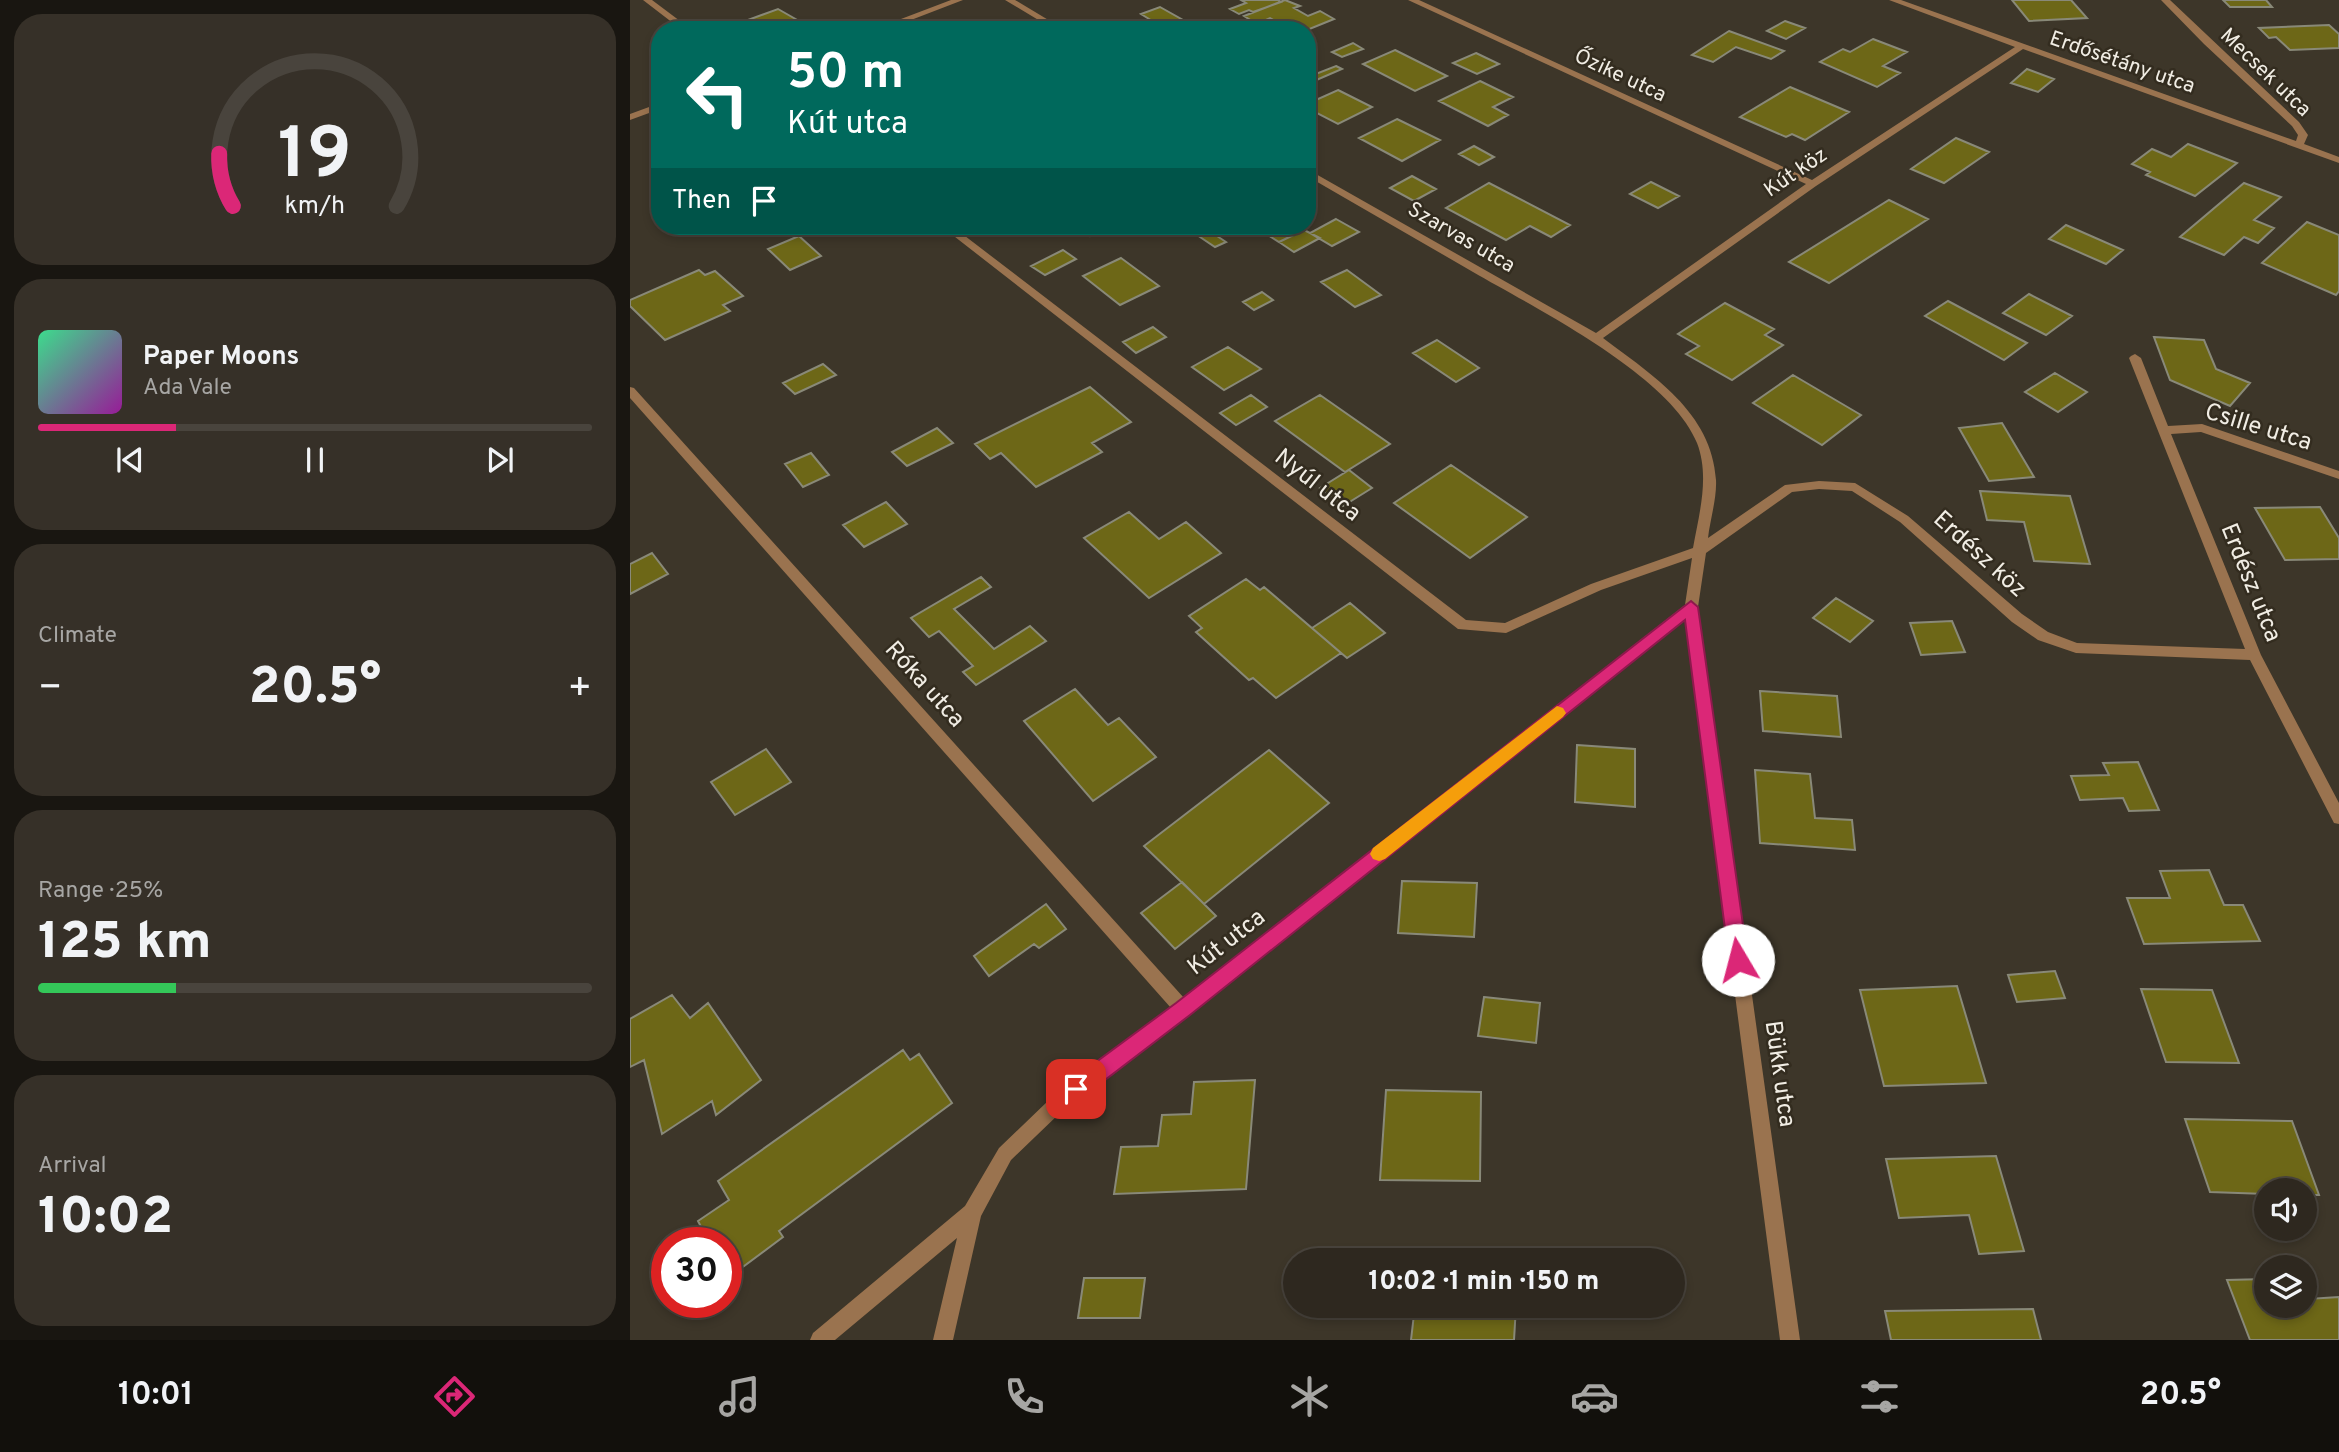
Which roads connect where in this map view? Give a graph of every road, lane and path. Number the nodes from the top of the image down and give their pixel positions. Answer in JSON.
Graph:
{"nodes":[{"id":1,"x":647,"y":0,"type":"edge"},
{"id":2,"x":959,"y":0,"type":"edge"},
{"id":3,"x":1009,"y":0,"type":"edge"},
{"id":4,"x":1412,"y":0,"type":"edge"},
{"id":5,"x":1893,"y":0,"type":"edge"},
{"id":6,"x":2165,"y":0,"type":"edge"},
{"id":7,"x":676,"y":21,"type":"edge"},
{"id":8,"x":901,"y":21,"type":"edge"},
{"id":9,"x":1045,"y":21,"type":"edge"},
{"id":10,"x":2022,"y":46,"type":"junction"},
{"id":11,"x":651,"y":109,"type":"edge"},
{"id":12,"x":630,"y":117,"type":"edge"},
{"id":13,"x":2300,"y":144,"type":"junction"},
{"id":14,"x":2339,"y":160,"type":"edge"},
{"id":15,"x":1316,"y":177,"type":"edge"},
{"id":16,"x":1813,"y":184,"type":"junction"},
{"id":17,"x":958,"y":235,"type":"edge"},
{"id":18,"x":1596,"y":338,"type":"junction"},
{"id":19,"x":2135,"y":358,"type":"dead end"},
{"id":20,"x":630,"y":391,"type":"edge"},
{"id":21,"x":2164,"y":429,"type":"junction"},
{"id":22,"x":2339,"y":475,"type":"edge"},
{"id":23,"x":1699,"y":551,"type":"junction"},
{"id":24,"x":1691,"y":607,"type":"junction"},
{"id":25,"x":2254,"y":655,"type":"junction"},
{"id":26,"x":2339,"y":818,"type":"edge"},
{"id":27,"x":1183,"y":1009,"type":"junction"},
{"id":28,"x":972,"y":1213,"type":"junction"},
{"id":29,"x":820,"y":1340,"type":"edge"},
{"id":30,"x":943,"y":1340,"type":"edge"},
{"id":31,"x":1790,"y":1340,"type":"edge"}],
"edges":[{"from":1,"to":7,"type":"street"},
{"from":2,"to":8,"type":"street"},
{"from":3,"to":9,"type":"street"},
{"from":4,"to":16,"type":"street","name":"Őzike utca"},
{"from":5,"to":10,"type":"street","name":"Erdősétány utca"},
{"from":6,"to":13,"type":"street","name":"Mecsek utca"},
{"from":10,"to":13,"type":"street","name":"Erdősétány utca"},
{"from":10,"to":16,"type":"street","name":"Kút köz"},
{"from":11,"to":12,"type":"street"},
{"from":13,"to":14,"type":"street","name":"Erdősétány utca"},
{"from":15,"to":18,"type":"street","name":"Szarvas utca"},
{"from":16,"to":18,"type":"street","name":"Kút köz"},
{"from":17,"to":23,"type":"street","name":"Nyúl utca"},
{"from":18,"to":23,"type":"street","name":"Szarvas utca"},
{"from":19,"to":21,"type":"street","name":"Erdész utca"},
{"from":20,"to":27,"type":"street","name":"Róka utca"},
{"from":21,"to":22,"type":"street","name":"Csille utca"},
{"from":21,"to":25,"type":"street","name":"Erdész utca"},
{"from":23,"to":24,"type":"street","name":"Bükk utca"},
{"from":23,"to":25,"type":"street","name":"Erdész köz"},
{"from":24,"to":27,"type":"street","name":"Kút utca"},
{"from":24,"to":31,"type":"street","name":"Bükk utca"},
{"from":25,"to":26,"type":"street","name":"Erdész utca"},
{"from":27,"to":28,"type":"street","name":"Kút utca"},
{"from":28,"to":29,"type":"street","name":"Kút utca"},
{"from":28,"to":30,"type":"street"}]}
